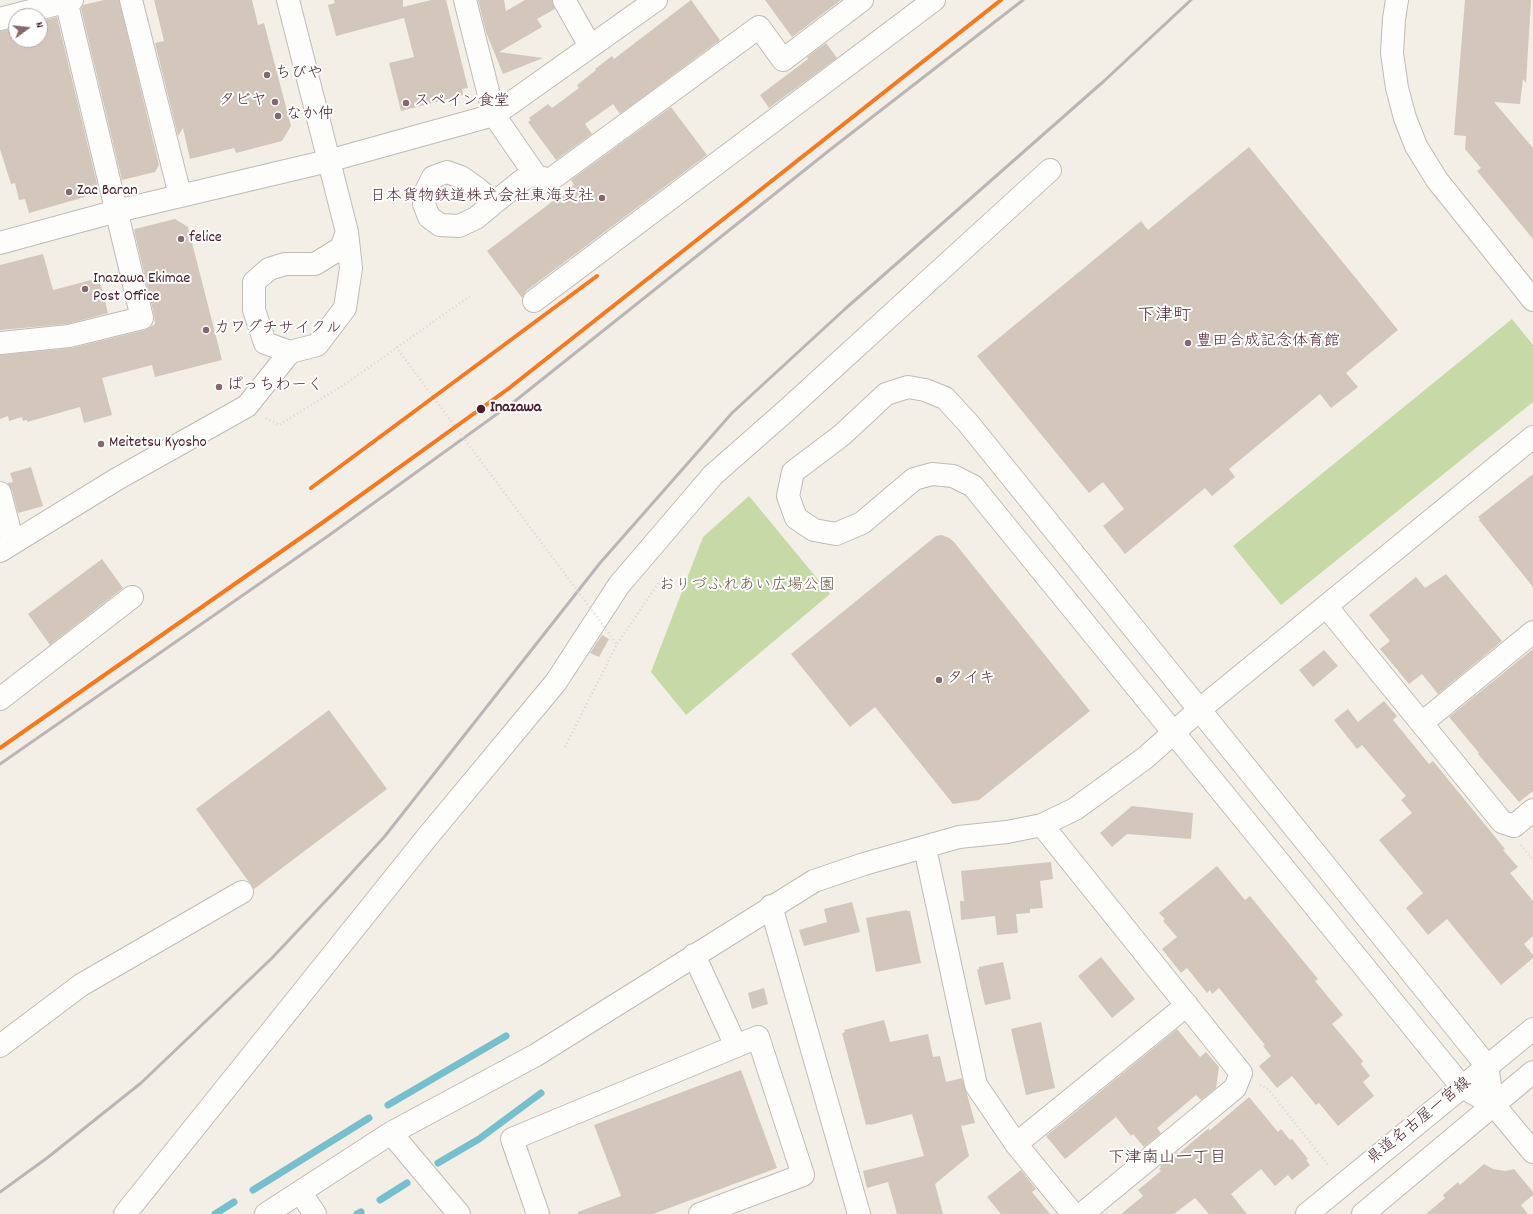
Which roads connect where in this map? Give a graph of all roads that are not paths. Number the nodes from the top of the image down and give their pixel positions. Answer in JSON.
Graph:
{"nodes":[{"id":1,"x":131,"y":0,"type":"edge"},
{"id":2,"x":288,"y":0,"type":"edge"},
{"id":3,"x":465,"y":0,"type":"edge"},
{"id":4,"x":564,"y":0,"type":"edge"},
{"id":5,"x":656,"y":0,"type":"edge"},
{"id":6,"x":862,"y":0,"type":"edge"},
{"id":7,"x":934,"y":0,"type":"edge"},
{"id":8,"x":1397,"y":0,"type":"edge"},
{"id":9,"x":68,"y":1,"type":"edge"},
{"id":10,"x":0,"y":19,"type":"edge"},
{"id":11,"x":590,"y":46,"type":"junction"},
{"id":12,"x":494,"y":115,"type":"junction"},
{"id":13,"x":328,"y":161,"type":"junction"},
{"id":14,"x":1050,"y":170,"type":"dead end"},
{"id":15,"x":534,"y":172,"type":"junction"},
{"id":16,"x":180,"y":195,"type":"junction"},
{"id":17,"x":494,"y":203,"type":"dead end"},
{"id":18,"x":117,"y":211,"type":"junction"},
{"id":19,"x":347,"y":232,"type":"junction"},
{"id":20,"x":0,"y":243,"type":"edge"},
{"id":21,"x":1533,"y":300,"type":"edge"},
{"id":22,"x":534,"y":301,"type":"dead end"},
{"id":23,"x":0,"y":343,"type":"edge"},
{"id":24,"x":290,"y":352,"type":"junction"},
{"id":25,"x":1533,"y":438,"type":"edge"},
{"id":26,"x":0,"y":493,"type":"edge"},
{"id":27,"x":7,"y":547,"type":"edge"},
{"id":28,"x":132,"y":597,"type":"dead end"},
{"id":29,"x":1326,"y":606,"type":"junction"},
{"id":30,"x":1533,"y":632,"type":"edge"},
{"id":31,"x":0,"y":698,"type":"edge"},
{"id":32,"x":1200,"y":710,"type":"junction"},
{"id":33,"x":1422,"y":723,"type":"junction"},
{"id":34,"x":1173,"y":733,"type":"junction"},
{"id":35,"x":1533,"y":810,"type":"edge"},
{"id":36,"x":1042,"y":825,"type":"junction"},
{"id":37,"x":925,"y":848,"type":"junction"},
{"id":38,"x":242,"y":892,"type":"dead end"},
{"id":39,"x":772,"y":906,"type":"junction"},
{"id":40,"x":694,"y":955,"type":"junction"},
{"id":41,"x":1187,"y":1005,"type":"junction"},
{"id":42,"x":1533,"y":1029,"type":"edge"},
{"id":43,"x":0,"y":1046,"type":"edge"},
{"id":44,"x":736,"y":1046,"type":"junction"},
{"id":45,"x":1487,"y":1066,"type":"junction"},
{"id":46,"x":1533,"y":1072,"type":"edge"},
{"id":47,"x":1462,"y":1087,"type":"junction"},
{"id":48,"x":1493,"y":1104,"type":"junction"},
{"id":49,"x":391,"y":1133,"type":"junction"},
{"id":50,"x":1016,"y":1144,"type":"junction"},
{"id":51,"x":1533,"y":1152,"type":"edge"},
{"id":52,"x":300,"y":1192,"type":"junction"},
{"id":53,"x":124,"y":1214,"type":"edge"},
{"id":54,"x":266,"y":1214,"type":"edge"},
{"id":55,"x":315,"y":1214,"type":"edge"},
{"id":56,"x":459,"y":1214,"type":"edge"},
{"id":57,"x":538,"y":1214,"type":"edge"},
{"id":58,"x":700,"y":1214,"type":"edge"},
{"id":59,"x":858,"y":1214,"type":"edge"},
{"id":60,"x":1073,"y":1214,"type":"edge"},
{"id":61,"x":1082,"y":1214,"type":"edge"},
{"id":62,"x":1307,"y":1214,"type":"edge"},
{"id":63,"x":1363,"y":1214,"type":"edge"}],
"edges":[{"from":1,"to":16,"type":"street"},
{"from":2,"to":13,"type":"street"},
{"from":3,"to":12,"type":"street"},
{"from":4,"to":11,"type":"street"},
{"from":5,"to":11,"type":"street"},
{"from":6,"to":15,"type":"street"},
{"from":7,"to":22,"type":"street"},
{"from":8,"to":21,"type":"street"},
{"from":9,"to":10,"type":"street"},
{"from":9,"to":18,"type":"street"},
{"from":11,"to":12,"type":"street"},
{"from":12,"to":13,"type":"street"},
{"from":12,"to":15,"type":"street"},
{"from":13,"to":16,"type":"street"},
{"from":13,"to":19,"type":"street"},
{"from":14,"to":53,"type":"street"},
{"from":15,"to":17,"type":"street"},
{"from":16,"to":18,"type":"street"},
{"from":18,"to":20,"type":"street"},
{"from":18,"to":23,"type":"street"},
{"from":19,"to":24,"type":"street"},
{"from":19,"to":24,"type":"street"},
{"from":24,"to":27,"type":"street"},
{"from":25,"to":29,"type":"street"},
{"from":26,"to":27,"type":"street"},
{"from":28,"to":31,"type":"street"},
{"from":29,"to":32,"type":"street"},
{"from":29,"to":33,"type":"street"},
{"from":30,"to":33,"type":"street"},
{"from":32,"to":34,"type":"street"},
{"from":32,"to":34,"type":"street"},
{"from":32,"to":45,"type":"street"},
{"from":33,"to":35,"type":"street"},
{"from":34,"to":36,"type":"street"},
{"from":34,"to":47,"type":"street"},
{"from":36,"to":37,"type":"street"},
{"from":36,"to":41,"type":"street"},
{"from":37,"to":39,"type":"street"},
{"from":37,"to":50,"type":"street"},
{"from":38,"to":43,"type":"street"},
{"from":39,"to":40,"type":"street"},
{"from":39,"to":59,"type":"street"},
{"from":40,"to":44,"type":"street"},
{"from":40,"to":49,"type":"street"},
{"from":41,"to":50,"type":"street"},
{"from":41,"to":61,"type":"street"},
{"from":42,"to":45,"type":"street","name":"県道名古屋一宮線"},
{"from":44,"to":57,"type":"street"},
{"from":44,"to":58,"type":"street"},
{"from":45,"to":47,"type":"street","name":"県道名古屋一宮線"},
{"from":45,"to":48,"type":"street"},
{"from":46,"to":48,"type":"street","name":"県道名古屋一宮線"},
{"from":47,"to":48,"type":"street"},
{"from":47,"to":62,"type":"street","name":"県道名古屋一宮線"},
{"from":48,"to":51,"type":"street"},
{"from":48,"to":63,"type":"street","name":"県道名古屋一宮線"},
{"from":49,"to":52,"type":"street"},
{"from":49,"to":56,"type":"street"},
{"from":50,"to":60,"type":"street"},
{"from":52,"to":54,"type":"street"},
{"from":52,"to":55,"type":"street"}]}
